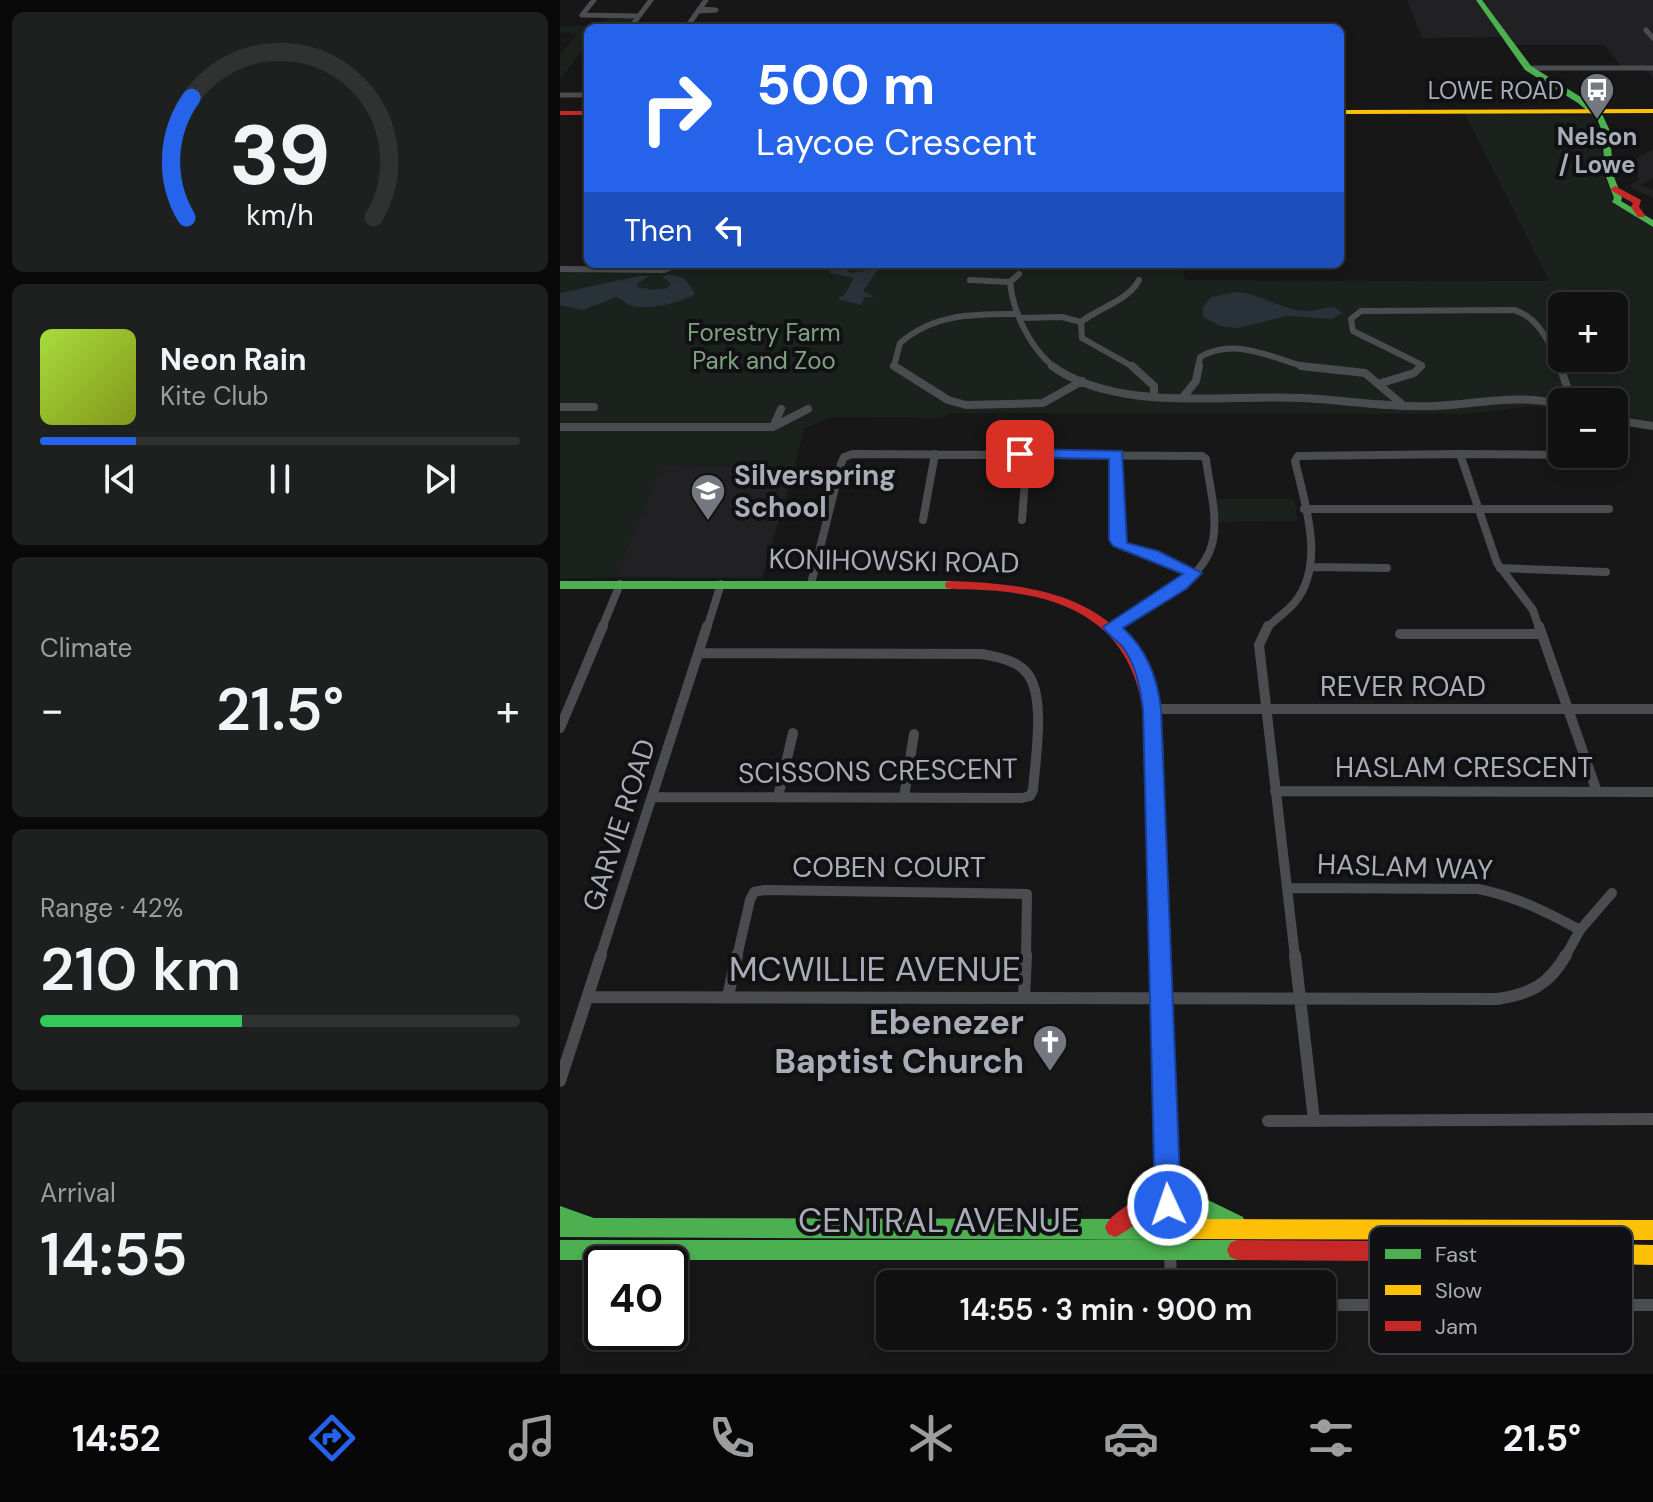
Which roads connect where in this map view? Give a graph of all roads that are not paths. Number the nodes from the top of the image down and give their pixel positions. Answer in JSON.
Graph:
{"nodes":[{"id":1,"x":594,"y":0,"type":"edge"},
{"id":2,"x":651,"y":0,"type":"edge"},
{"id":3,"x":706,"y":0,"type":"edge"},
{"id":4,"x":1479,"y":0,"type":"edge"},
{"id":5,"x":1486,"y":0,"type":"edge"},
{"id":6,"x":639,"y":16,"type":"junction"},
{"id":7,"x":633,"y":24,"type":"edge"},
{"id":8,"x":689,"y":24,"type":"edge"},
{"id":9,"x":1499,"y":25,"type":"junction"},
{"id":10,"x":1646,"y":30,"type":"dead end"},
{"id":11,"x":1653,"y":38,"type":"edge"},
{"id":12,"x":1528,"y":68,"type":"junction"},
{"id":13,"x":1653,"y":68,"type":"edge"},
{"id":14,"x":584,"y":90,"type":"edge"},
{"id":15,"x":560,"y":95,"type":"edge"},
{"id":16,"x":580,"y":95,"type":"junction"},
{"id":17,"x":584,"y":95,"type":"edge"},
{"id":18,"x":1594,"y":111,"type":"junction"},
{"id":19,"x":1653,"y":111,"type":"edge"},
{"id":20,"x":584,"y":112,"type":"edge"},
{"id":21,"x":1344,"y":112,"type":"edge"},
{"id":22,"x":561,"y":113,"type":"edge"},
{"id":23,"x":1631,"y":205,"type":"edge"},
{"id":24,"x":669,"y":268,"type":"edge"},
{"id":25,"x":560,"y":269,"type":"edge"},
{"id":26,"x":1019,"y":274,"type":"dead end"},
{"id":27,"x":970,"y":280,"type":"dead end"},
{"id":28,"x":1139,"y":280,"type":"dead end"},
{"id":29,"x":1010,"y":282,"type":"junction"},
{"id":30,"x":1019,"y":316,"type":"junction"},
{"id":31,"x":1081,"y":322,"type":"junction"},
{"id":32,"x":1082,"y":381,"type":"junction"},
{"id":33,"x":1378,"y":384,"type":"junction"},
{"id":34,"x":1567,"y":388,"type":"edge"},
{"id":35,"x":1154,"y":395,"type":"junction"},
{"id":36,"x":1183,"y":397,"type":"junction"},
{"id":37,"x":1548,"y":402,"type":"edge"},
{"id":38,"x":1404,"y":406,"type":"junction"},
{"id":39,"x":560,"y":407,"type":"edge"},
{"id":40,"x":594,"y":407,"type":"dead end"},
{"id":41,"x":781,"y":409,"type":"dead end"},
{"id":42,"x":808,"y":409,"type":"dead end"},
{"id":43,"x":1628,"y":422,"type":"edge"},
{"id":44,"x":1653,"y":426,"type":"edge"},
{"id":45,"x":560,"y":427,"type":"edge"},
{"id":46,"x":773,"y":427,"type":"junction"},
{"id":47,"x":935,"y":454,"type":"junction"},
{"id":48,"x":1027,"y":454,"type":"junction"},
{"id":49,"x":1116,"y":454,"type":"junction"},
{"id":50,"x":1460,"y":454,"type":"junction"},
{"id":51,"x":1548,"y":455,"type":"edge"},
{"id":52,"x":1304,"y":509,"type":"junction"},
{"id":53,"x":1478,"y":509,"type":"junction"},
{"id":54,"x":1609,"y":509,"type":"dead end"},
{"id":55,"x":923,"y":520,"type":"dead end"},
{"id":56,"x":1022,"y":520,"type":"dead end"},
{"id":57,"x":1312,"y":567,"type":"junction"},
{"id":58,"x":1387,"y":568,"type":"dead end"},
{"id":59,"x":1500,"y":568,"type":"junction"},
{"id":60,"x":1606,"y":572,"type":"dead end"},
{"id":61,"x":1194,"y":573,"type":"junction"},
{"id":62,"x":620,"y":584,"type":"junction"},
{"id":63,"x":721,"y":584,"type":"junction"},
{"id":64,"x":811,"y":584,"type":"junction"},
{"id":65,"x":560,"y":585,"type":"edge"},
{"id":66,"x":1112,"y":627,"type":"junction"},
{"id":67,"x":1400,"y":634,"type":"dead end"},
{"id":68,"x":1541,"y":634,"type":"junction"},
{"id":69,"x":700,"y":653,"type":"junction"},
{"id":70,"x":1266,"y":708,"type":"junction"},
{"id":71,"x":1568,"y":708,"type":"junction"},
{"id":72,"x":1152,"y":709,"type":"junction"},
{"id":73,"x":1653,"y":709,"type":"edge"},
{"id":74,"x":560,"y":728,"type":"edge"},
{"id":75,"x":793,"y":733,"type":"dead end"},
{"id":76,"x":914,"y":734,"type":"dead end"},
{"id":77,"x":1275,"y":791,"type":"junction"},
{"id":78,"x":1597,"y":792,"type":"junction"},
{"id":79,"x":1653,"y":792,"type":"edge"},
{"id":80,"x":653,"y":797,"type":"junction"},
{"id":81,"x":778,"y":797,"type":"junction"},
{"id":82,"x":904,"y":797,"type":"junction"},
{"id":83,"x":1288,"y":888,"type":"junction"},
{"id":84,"x":1612,"y":893,"type":"dead end"},
{"id":85,"x":1580,"y":930,"type":"junction"},
{"id":86,"x":728,"y":996,"type":"junction"},
{"id":87,"x":588,"y":997,"type":"junction"},
{"id":88,"x":1024,"y":998,"type":"junction"},
{"id":89,"x":1162,"y":998,"type":"junction"},
{"id":90,"x":1299,"y":998,"type":"junction"},
{"id":91,"x":560,"y":1081,"type":"edge"},
{"id":92,"x":1653,"y":1119,"type":"edge"},
{"id":93,"x":1314,"y":1120,"type":"junction"},
{"id":94,"x":1268,"y":1121,"type":"dead end"},
{"id":95,"x":1166,"y":1165,"type":"junction"},
{"id":96,"x":560,"y":1215,"type":"edge"},
{"id":97,"x":560,"y":1227,"type":"edge"},
{"id":98,"x":597,"y":1227,"type":"junction"},
{"id":99,"x":1245,"y":1227,"type":"junction"},
{"id":100,"x":1114,"y":1228,"type":"junction"},
{"id":101,"x":1169,"y":1228,"type":"junction"},
{"id":102,"x":1369,"y":1228,"type":"edge"},
{"id":103,"x":1633,"y":1230,"type":"edge"},
{"id":104,"x":1653,"y":1230,"type":"edge"},
{"id":105,"x":560,"y":1250,"type":"edge"},
{"id":106,"x":1170,"y":1250,"type":"junction"},
{"id":107,"x":1369,"y":1250,"type":"edge"},
{"id":108,"x":1633,"y":1254,"type":"edge"},
{"id":109,"x":1653,"y":1255,"type":"edge"},
{"id":110,"x":1171,"y":1270,"type":"edge"},
{"id":111,"x":1336,"y":1305,"type":"edge"},
{"id":112,"x":1369,"y":1305,"type":"edge"}],
"edges":[{"from":1,"to":6,"type":"street"},
{"from":2,"to":6,"type":"street"},
{"from":3,"to":8,"type":"street"},
{"from":4,"to":9,"type":"street"},
{"from":5,"to":9,"type":"street"},
{"from":6,"to":7,"type":"street"},
{"from":9,"to":12,"type":"street"},
{"from":10,"to":11,"type":"street"},
{"from":12,"to":13,"type":"street"},
{"from":12,"to":18,"type":"street"},
{"from":14,"to":16,"type":"street"},
{"from":15,"to":16,"type":"street"},
{"from":16,"to":17,"type":"street"},
{"from":18,"to":19,"type":"street","name":"LOWE ROAD"},
{"from":18,"to":21,"type":"street","name":"LOWE ROAD"},
{"from":18,"to":23,"type":"street"},
{"from":20,"to":22,"type":"street"},
{"from":24,"to":25,"type":"street"},
{"from":26,"to":29,"type":"street"},
{"from":27,"to":29,"type":"street"},
{"from":28,"to":31,"type":"street"},
{"from":29,"to":30,"type":"street"},
{"from":30,"to":31,"type":"street"},
{"from":30,"to":32,"type":"street"},
{"from":30,"to":32,"type":"street"},
{"from":31,"to":35,"type":"street"},
{"from":32,"to":35,"type":"street"},
{"from":33,"to":34,"type":"street"},
{"from":33,"to":36,"type":"street"},
{"from":33,"to":38,"type":"street"},
{"from":35,"to":36,"type":"street"},
{"from":36,"to":38,"type":"street"},
{"from":37,"to":38,"type":"street"},
{"from":39,"to":40,"type":"street"},
{"from":41,"to":46,"type":"street"},
{"from":42,"to":46,"type":"street"},
{"from":43,"to":44,"type":"street"},
{"from":45,"to":46,"type":"street"},
{"from":47,"to":48,"type":"street"},
{"from":47,"to":55,"type":"street"},
{"from":47,"to":64,"type":"street"},
{"from":48,"to":49,"type":"street"},
{"from":48,"to":56,"type":"street"},
{"from":49,"to":61,"type":"street"},
{"from":49,"to":61,"type":"street"},
{"from":50,"to":51,"type":"street"},
{"from":50,"to":52,"type":"street"},
{"from":50,"to":53,"type":"street"},
{"from":52,"to":53,"type":"street"},
{"from":52,"to":57,"type":"street"},
{"from":53,"to":54,"type":"street"},
{"from":53,"to":59,"type":"street"},
{"from":57,"to":58,"type":"street"},
{"from":57,"to":70,"type":"street"},
{"from":59,"to":60,"type":"street"},
{"from":59,"to":68,"type":"street"},
{"from":61,"to":66,"type":"street"},
{"from":62,"to":63,"type":"street","name":"KONIHOWSKI ROAD"},
{"from":62,"to":65,"type":"street","name":"KONIHOWSKI ROAD"},
{"from":62,"to":74,"type":"street"},
{"from":63,"to":64,"type":"street","name":"KONIHOWSKI ROAD"},
{"from":63,"to":69,"type":"street","name":"GARVIE ROAD"},
{"from":64,"to":66,"type":"street","name":"KONIHOWSKI ROAD"},
{"from":66,"to":72,"type":"street","name":"KONIHOWSKI ROAD"},
{"from":67,"to":68,"type":"street"},
{"from":68,"to":71,"type":"street"},
{"from":69,"to":80,"type":"street","name":"GARVIE ROAD"},
{"from":69,"to":82,"type":"street","name":"SCISSONS CRESCENT"},
{"from":70,"to":71,"type":"street","name":"REVER ROAD"},
{"from":70,"to":72,"type":"street","name":"REVER ROAD"},
{"from":70,"to":77,"type":"street"},
{"from":71,"to":73,"type":"street","name":"REVER ROAD"},
{"from":71,"to":78,"type":"street"},
{"from":72,"to":89,"type":"street","name":"KONIHOWSKI ROAD"},
{"from":75,"to":81,"type":"street"},
{"from":76,"to":82,"type":"street"},
{"from":77,"to":78,"type":"street","name":"HASLAM CRESCENT"},
{"from":77,"to":83,"type":"street"},
{"from":78,"to":79,"type":"street","name":"HASLAM CRESCENT"},
{"from":80,"to":81,"type":"street","name":"SCISSONS CRESCENT"},
{"from":80,"to":87,"type":"street","name":"GARVIE ROAD"},
{"from":81,"to":82,"type":"street","name":"SCISSONS CRESCENT"},
{"from":83,"to":85,"type":"street","name":"HASLAM WAY"},
{"from":83,"to":90,"type":"street"},
{"from":84,"to":85,"type":"street"},
{"from":85,"to":90,"type":"street"},
{"from":86,"to":87,"type":"street","name":"MCWILLIE AVENUE"},
{"from":86,"to":88,"type":"street","name":"MCWILLIE AVENUE"},
{"from":86,"to":88,"type":"street","name":"COBEN COURT"},
{"from":87,"to":91,"type":"street","name":"GARVIE ROAD"},
{"from":88,"to":89,"type":"street","name":"MCWILLIE AVENUE"},
{"from":89,"to":90,"type":"street"},
{"from":89,"to":95,"type":"street","name":"KONIHOWSKI ROAD"},
{"from":90,"to":93,"type":"street"},
{"from":92,"to":93,"type":"street"},
{"from":93,"to":94,"type":"street"},
{"from":95,"to":99,"type":"street"},
{"from":95,"to":100,"type":"street"},
{"from":95,"to":101,"type":"street","name":"KONIHOWSKI ROAD"},
{"from":96,"to":98,"type":"street"},
{"from":97,"to":98,"type":"street","name":"CENTRAL AVENUE"},
{"from":98,"to":100,"type":"street","name":"CENTRAL AVENUE"},
{"from":99,"to":101,"type":"street","name":"CENTRAL AVENUE"},
{"from":99,"to":102,"type":"street","name":"CENTRAL AVENUE"},
{"from":100,"to":101,"type":"street","name":"CENTRAL AVENUE"},
{"from":101,"to":106,"type":"street","name":"KONIHOWSKI ROAD"},
{"from":103,"to":104,"type":"street","name":"CENTRAL AVENUE"},
{"from":105,"to":106,"type":"street","name":"CENTRAL AVENUE"},
{"from":106,"to":107,"type":"street","name":"CENTRAL AVENUE"},
{"from":106,"to":110,"type":"street"},
{"from":108,"to":109,"type":"street","name":"CENTRAL AVENUE"},
{"from":111,"to":112,"type":"street"}]}
